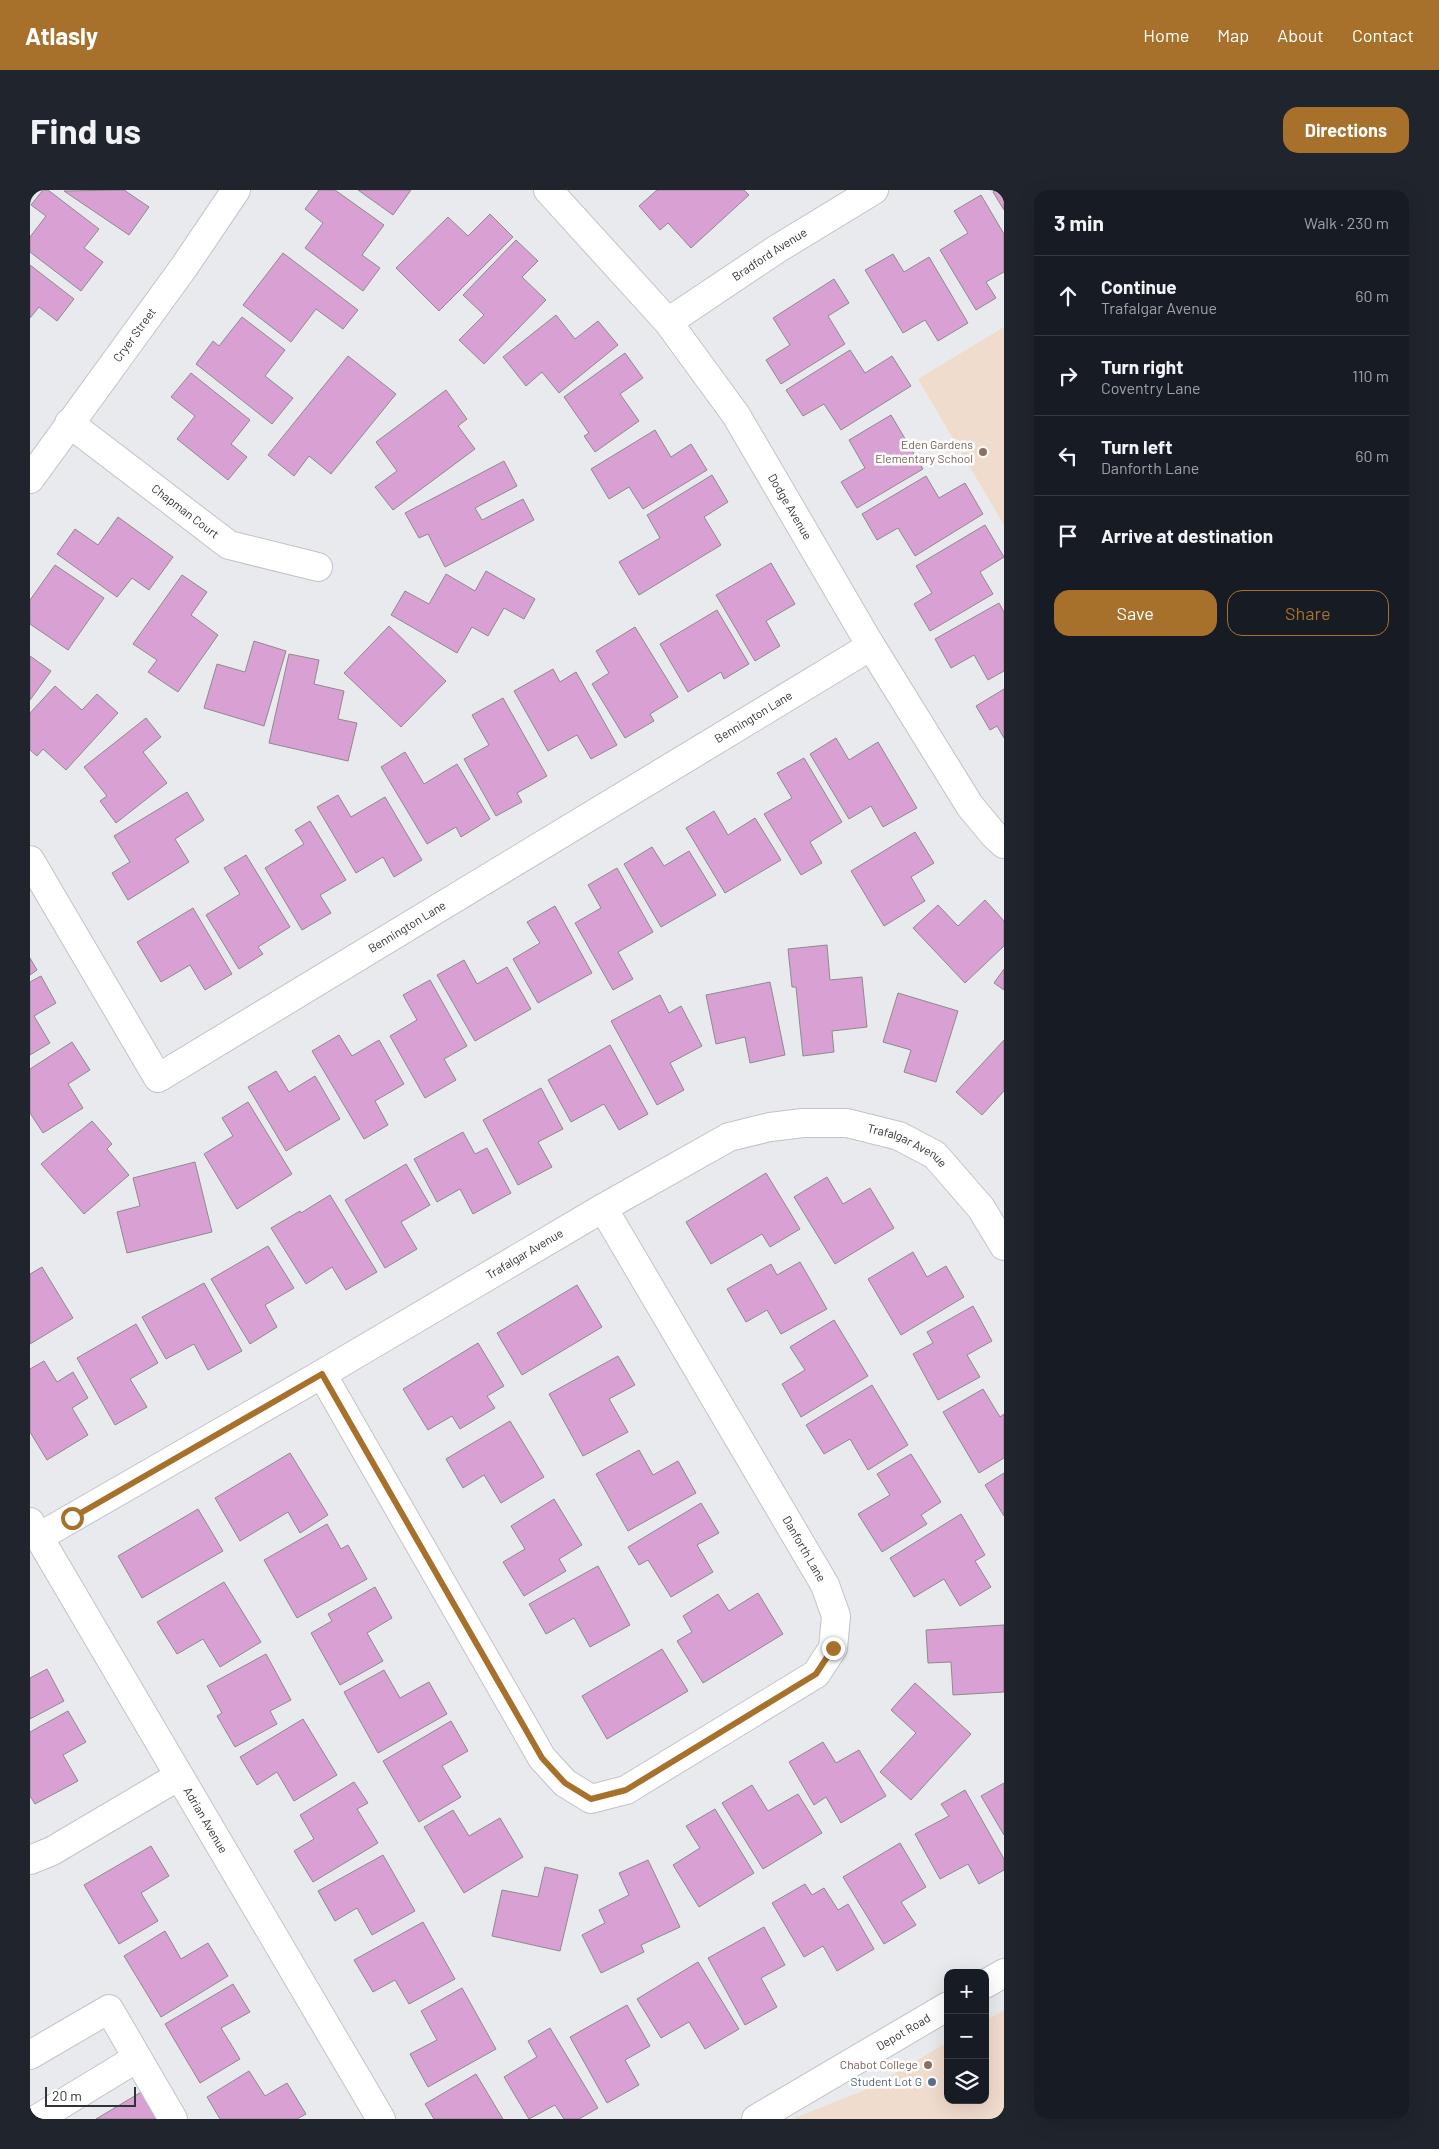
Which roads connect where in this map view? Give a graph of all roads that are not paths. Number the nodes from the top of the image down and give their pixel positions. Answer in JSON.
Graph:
{"nodes":[{"id":1,"x":236,"y":190,"type":"edge"},
{"id":2,"x":548,"y":190,"type":"edge"},
{"id":3,"x":874,"y":190,"type":"edge"},
{"id":4,"x":668,"y":322,"type":"junction"},
{"id":5,"x":69,"y":423,"type":"junction"},
{"id":6,"x":30,"y":479,"type":"edge"},
{"id":7,"x":318,"y":567,"type":"dead end"},
{"id":8,"x":871,"y":646,"type":"junction"},
{"id":9,"x":1004,"y":844,"type":"edge"},
{"id":10,"x":30,"y":860,"type":"edge"},
{"id":11,"x":604,"y":1208,"type":"junction"},
{"id":12,"x":1004,"y":1246,"type":"edge"},
{"id":13,"x":322,"y":1374,"type":"junction"},
{"id":14,"x":34,"y":1530,"type":"edge"},
{"id":15,"x":179,"y":1776,"type":"junction"},
{"id":16,"x":30,"y":1860,"type":"edge"},
{"id":17,"x":1004,"y":1973,"type":"edge"},
{"id":18,"x":989,"y":1982,"type":"edge"},
{"id":19,"x":944,"y":2008,"type":"edge"},
{"id":20,"x":30,"y":2055,"type":"edge"},
{"id":21,"x":138,"y":2058,"type":"junction"},
{"id":22,"x":37,"y":2119,"type":"edge"},
{"id":23,"x":173,"y":2119,"type":"edge"},
{"id":24,"x":381,"y":2119,"type":"edge"},
{"id":25,"x":756,"y":2119,"type":"edge"}],
"edges":[{"from":1,"to":5,"type":"street","name":"Cryer Street"},
{"from":2,"to":4,"type":"street","name":"Dodge Avenue"},
{"from":3,"to":4,"type":"street","name":"Bradford Avenue"},
{"from":4,"to":8,"type":"street","name":"Dodge Avenue"},
{"from":5,"to":6,"type":"street","name":"Cryer Street"},
{"from":5,"to":7,"type":"street","name":"Chapman Court"},
{"from":8,"to":9,"type":"street","name":"Dodge Avenue"},
{"from":8,"to":10,"type":"street","name":"Bennington Lane"},
{"from":11,"to":12,"type":"street","name":"Trafalgar Avenue"},
{"from":11,"to":13,"type":"street","name":"Trafalgar Avenue"},
{"from":11,"to":13,"type":"street","name":"Danforth Lane"},
{"from":13,"to":14,"type":"street","name":"Trafalgar Avenue"},
{"from":14,"to":15,"type":"street","name":"Adrian Avenue"},
{"from":15,"to":16,"type":"street"},
{"from":15,"to":24,"type":"street","name":"Adrian Avenue"},
{"from":17,"to":18,"type":"street"},
{"from":19,"to":25,"type":"street","name":"Depot Road"},
{"from":20,"to":21,"type":"street"},
{"from":21,"to":22,"type":"street"},
{"from":21,"to":23,"type":"street"}]}
